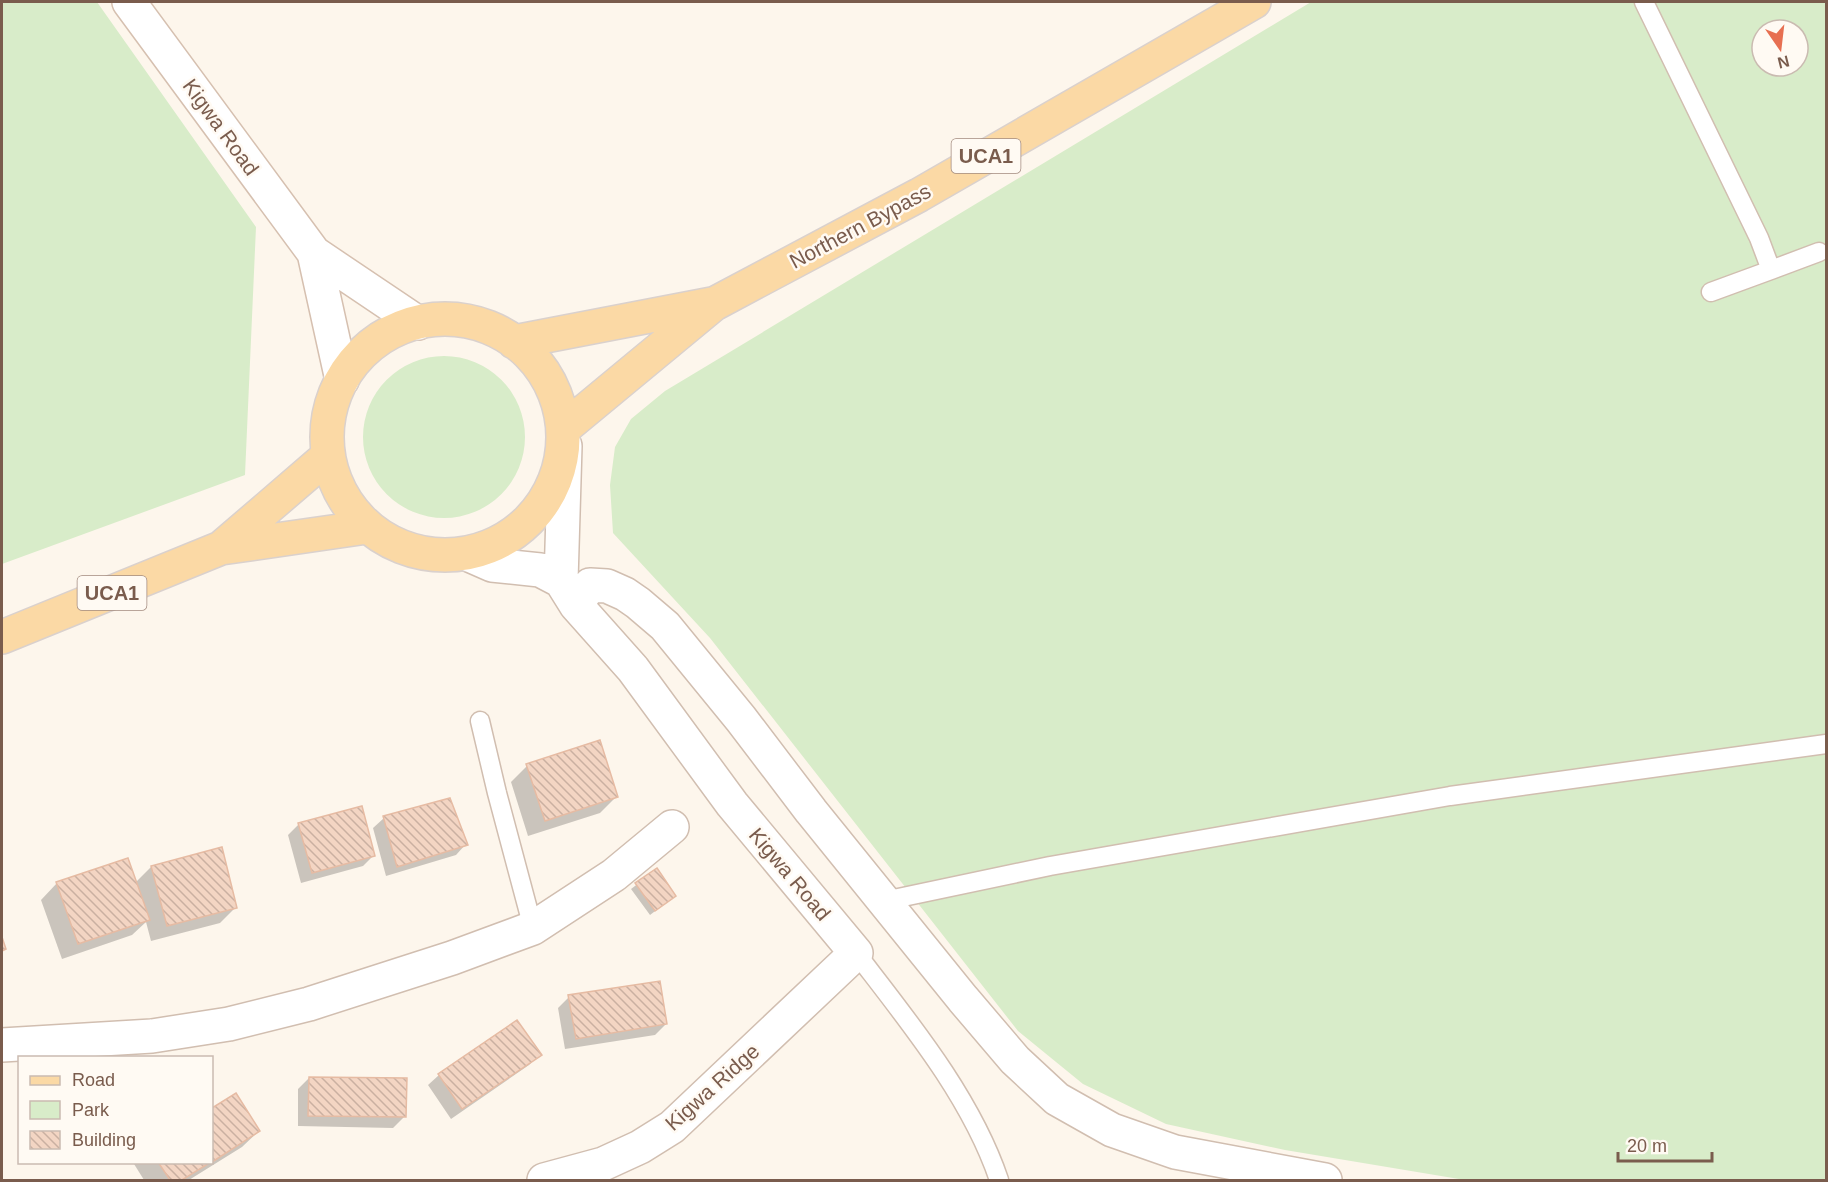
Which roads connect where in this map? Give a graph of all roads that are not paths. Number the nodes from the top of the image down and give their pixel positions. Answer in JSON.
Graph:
{"nodes":[{"id":1,"x":129,"y":2,"type":"edge"},
{"id":2,"x":1254,"y":2,"type":"edge"},
{"id":3,"x":1644,"y":2,"type":"edge"},
{"id":4,"x":1819,"y":252,"type":"dead end"},
{"id":5,"x":314,"y":253,"type":"junction"},
{"id":6,"x":1771,"y":270,"type":"junction"},
{"id":7,"x":1711,"y":292,"type":"dead end"},
{"id":8,"x":714,"y":304,"type":"junction"},
{"id":9,"x":418,"y":322,"type":"junction"},
{"id":10,"x":514,"y":342,"type":"junction"},
{"id":11,"x":342,"y":380,"type":"junction"},
{"id":12,"x":564,"y":437,"type":"junction"},
{"id":13,"x":328,"y":456,"type":"junction"},
{"id":14,"x":367,"y":527,"type":"junction"},
{"id":15,"x":221,"y":548,"type":"junction"},
{"id":16,"x":467,"y":555,"type":"junction"},
{"id":17,"x":569,"y":593,"type":"junction"},
{"id":18,"x":2,"y":637,"type":"edge"},
{"id":19,"x":480,"y":721,"type":"dead end"},
{"id":20,"x":1827,"y":744,"type":"edge"},
{"id":21,"x":672,"y":827,"type":"dead end"},
{"id":22,"x":884,"y":902,"type":"junction"},
{"id":23,"x":533,"y":928,"type":"junction"},
{"id":24,"x":856,"y":953,"type":"junction"},
{"id":25,"x":2,"y":1045,"type":"edge"},
{"id":26,"x":544,"y":1180,"type":"edge"},
{"id":27,"x":999,"y":1180,"type":"edge"},
{"id":28,"x":1325,"y":1180,"type":"edge"}],
"edges":[{"from":1,"to":5,"type":"street","name":"Kigwa Road"},
{"from":2,"to":8,"type":"main road","name":"Northern Bypass","number":"UCA1"},
{"from":3,"to":6,"type":"lane"},
{"from":4,"to":6,"type":"lane"},
{"from":5,"to":9,"type":"street"},
{"from":5,"to":11,"type":"street"},
{"from":6,"to":7,"type":"lane"},
{"from":8,"to":10,"type":"main road","number":"UCA1"},
{"from":8,"to":12,"type":"main road","number":"UCA1"},
{"from":9,"to":10,"type":"main road"},
{"from":9,"to":11,"type":"main road"},
{"from":10,"to":12,"type":"main road"},
{"from":11,"to":13,"type":"main road"},
{"from":12,"to":16,"type":"main road"},
{"from":12,"to":17,"type":"street"},
{"from":13,"to":14,"type":"main road"},
{"from":13,"to":15,"type":"main road","number":"UCA1"},
{"from":14,"to":15,"type":"main road","number":"UCA1"},
{"from":14,"to":16,"type":"main road"},
{"from":15,"to":18,"type":"main road","number":"UCA1"},
{"from":16,"to":17,"type":"street"},
{"from":17,"to":22,"type":"street"},
{"from":17,"to":24,"type":"street","name":"Kigwa Road"},
{"from":19,"to":23,"type":"lane"},
{"from":20,"to":22,"type":"lane"},
{"from":21,"to":23,"type":"street"},
{"from":22,"to":28,"type":"street"},
{"from":23,"to":25,"type":"street"},
{"from":24,"to":26,"type":"street","name":"Kigwa Ridge"},
{"from":24,"to":27,"type":"lane","name":"Kigwa Road"}]}
